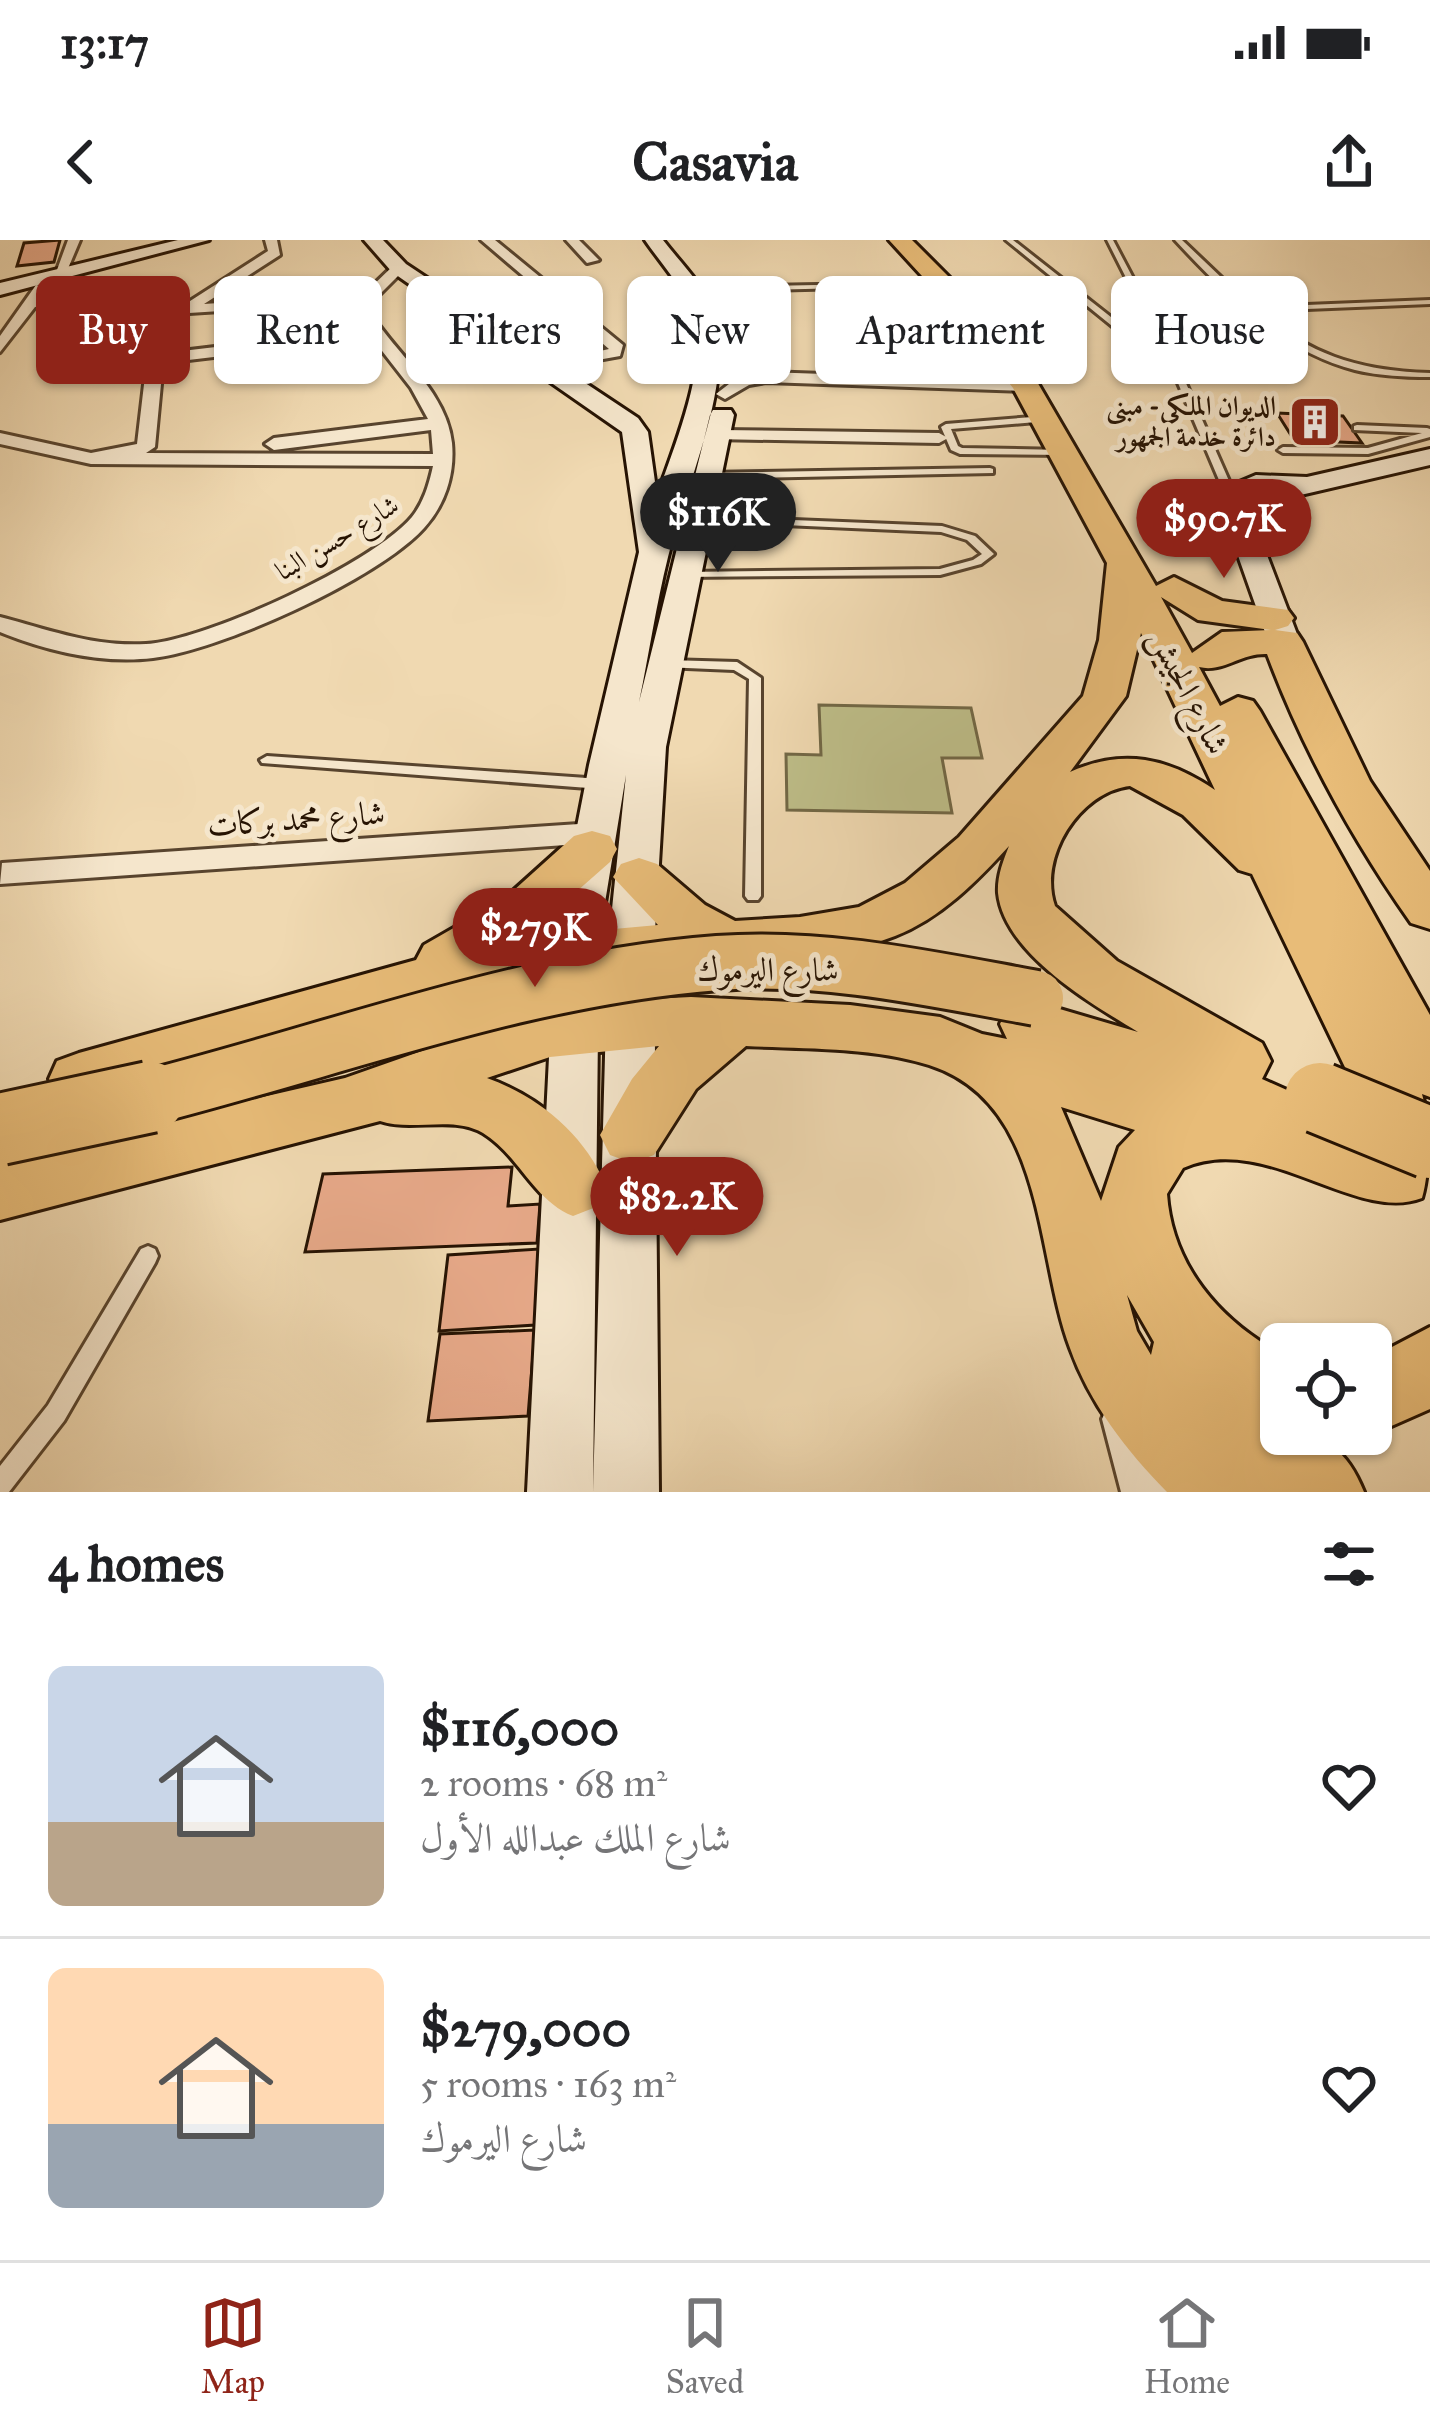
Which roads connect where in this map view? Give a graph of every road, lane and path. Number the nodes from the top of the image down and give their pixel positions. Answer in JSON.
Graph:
{"nodes":[{"id":1,"x":74,"y":240,"type":"edge"},
{"id":2,"x":200,"y":240,"type":"edge"},
{"id":3,"x":271,"y":240,"type":"edge"},
{"id":4,"x":373,"y":240,"type":"edge"},
{"id":5,"x":487,"y":240,"type":"edge"},
{"id":6,"x":572,"y":240,"type":"edge"},
{"id":7,"x":654,"y":240,"type":"edge"},
{"id":8,"x":672,"y":240,"type":"edge"},
{"id":9,"x":884,"y":240,"type":"edge"},
{"id":10,"x":900,"y":240,"type":"edge"},
{"id":11,"x":922,"y":240,"type":"edge"},
{"id":12,"x":1009,"y":240,"type":"edge"},
{"id":13,"x":1110,"y":240,"type":"edge"},
{"id":14,"x":1178,"y":240,"type":"edge"},
{"id":15,"x":592,"y":260,"type":"dead end"},
{"id":16,"x":399,"y":268,"type":"junction"},
{"id":17,"x":54,"y":276,"type":"edge"},
{"id":18,"x":57,"y":276,"type":"edge"},
{"id":19,"x":411,"y":276,"type":"edge"},
{"id":20,"x":530,"y":276,"type":"edge"},
{"id":21,"x":914,"y":276,"type":"edge"},
{"id":22,"x":934,"y":276,"type":"edge"},
{"id":23,"x":1129,"y":276,"type":"edge"},
{"id":24,"x":1213,"y":276,"type":"edge"},
{"id":25,"x":36,"y":281,"type":"edge"},
{"id":26,"x":382,"y":284,"type":"edge"},
{"id":27,"x":0,"y":289,"type":"edge"},
{"id":28,"x":36,"y":297,"type":"edge"},
{"id":29,"x":1430,"y":302,"type":"edge"},
{"id":30,"x":31,"y":303,"type":"junction"},
{"id":31,"x":36,"y":303,"type":"edge"},
{"id":32,"x":190,"y":304,"type":"edge"},
{"id":33,"x":1308,"y":307,"type":"edge"},
{"id":34,"x":1111,"y":321,"type":"edge"},
{"id":35,"x":603,"y":336,"type":"edge"},
{"id":36,"x":382,"y":342,"type":"edge"},
{"id":37,"x":1308,"y":345,"type":"edge"},
{"id":38,"x":0,"y":347,"type":"edge"},
{"id":39,"x":603,"y":354,"type":"edge"},
{"id":40,"x":1430,"y":375,"type":"edge"},
{"id":41,"x":153,"y":384,"type":"edge"},
{"id":42,"x":573,"y":384,"type":"edge"},
{"id":43,"x":1182,"y":384,"type":"edge"},
{"id":44,"x":1026,"y":386,"type":"joint"},
{"id":45,"x":725,"y":394,"type":"junction"},
{"id":46,"x":1078,"y":417,"type":"dead end"},
{"id":47,"x":1045,"y":419,"type":"junction"},
{"id":48,"x":440,"y":423,"type":"junction"},
{"id":49,"x":1357,"y":428,"type":"dead end"},
{"id":50,"x":1430,"y":432,"type":"edge"},
{"id":51,"x":718,"y":435,"type":"junction"},
{"id":52,"x":0,"y":438,"type":"edge"},
{"id":53,"x":939,"y":438,"type":"dead end"},
{"id":54,"x":1283,"y":450,"type":"dead end"},
{"id":55,"x":1063,"y":453,"type":"junction"},
{"id":56,"x":1430,"y":457,"type":"edge"},
{"id":57,"x":114,"y":459,"type":"junction"},
{"id":58,"x":186,"y":459,"type":"junction"},
{"id":59,"x":443,"y":460,"type":"junction"},
{"id":60,"x":990,"y":471,"type":"dead end"},
{"id":61,"x":640,"y":479,"type":"junction"},
{"id":62,"x":696,"y":492,"type":"junction"},
{"id":63,"x":1235,"y":514,"type":"junction"},
{"id":64,"x":652,"y":559,"type":"junction"},
{"id":65,"x":1154,"y":573,"type":"junction"},
{"id":66,"x":683,"y":575,"type":"junction"},
{"id":67,"x":0,"y":624,"type":"edge"},
{"id":68,"x":1279,"y":630,"type":"junction"},
{"id":69,"x":1210,"y":657,"type":"junction"},
{"id":70,"x":664,"y":663,"type":"junction"},
{"id":71,"x":267,"y":760,"type":"dead end"},
{"id":72,"x":604,"y":784,"type":"junction"},
{"id":73,"x":593,"y":841,"type":"junction"},
{"id":74,"x":0,"y":850,"type":"edge"},
{"id":75,"x":1,"y":874,"type":"edge"},
{"id":76,"x":639,"y":877,"type":"junction"},
{"id":77,"x":1303,"y":879,"type":"junction"},
{"id":78,"x":1430,"y":909,"type":"edge"},
{"id":79,"x":740,"y":919,"type":"junction"},
{"id":80,"x":793,"y":938,"type":"junction"},
{"id":81,"x":578,"y":953,"type":"junction"},
{"id":82,"x":382,"y":992,"type":"junction"},
{"id":83,"x":1144,"y":1006,"type":"junction"},
{"id":84,"x":1033,"y":1011,"type":"junction"},
{"id":85,"x":1430,"y":1014,"type":"edge"},
{"id":86,"x":735,"y":1023,"type":"junction"},
{"id":87,"x":575,"y":1032,"type":"junction"},
{"id":88,"x":967,"y":1052,"type":"junction"},
{"id":89,"x":1241,"y":1061,"type":"junction"},
{"id":90,"x":1430,"y":1071,"type":"edge"},
{"id":91,"x":0,"y":1098,"type":"edge"},
{"id":92,"x":350,"y":1104,"type":"junction"},
{"id":93,"x":1317,"y":1115,"type":"junction"},
{"id":94,"x":0,"y":1129,"type":"edge"},
{"id":95,"x":1227,"y":1131,"type":"junction"},
{"id":96,"x":632,"y":1135,"type":"junction"},
{"id":97,"x":0,"y":1156,"type":"edge"},
{"id":98,"x":1422,"y":1172,"type":"edge"},
{"id":99,"x":573,"y":1185,"type":"junction"},
{"id":100,"x":0,"y":1189,"type":"edge"},
{"id":101,"x":1140,"y":1235,"type":"junction"},
{"id":102,"x":148,"y":1256,"type":"dead end"},
{"id":103,"x":1107,"y":1349,"type":"junction"},
{"id":104,"x":1430,"y":1364,"type":"edge"},
{"id":105,"x":1260,"y":1381,"type":"edge"},
{"id":106,"x":1392,"y":1388,"type":"edge"},
{"id":107,"x":0,"y":1485,"type":"edge"},
{"id":108,"x":560,"y":1492,"type":"edge"},
{"id":109,"x":626,"y":1492,"type":"edge"},
{"id":110,"x":1145,"y":1492,"type":"edge"},
{"id":111,"x":1224,"y":1492,"type":"edge"},
{"id":112,"x":1324,"y":1492,"type":"edge"}],
"edges":[{"from":1,"to":17,"type":"street"},
{"from":2,"to":18,"type":"main road"},
{"from":3,"to":32,"type":"street"},
{"from":4,"to":16,"type":"main road"},
{"from":5,"to":20,"type":"street"},
{"from":6,"to":15,"type":"street"},
{"from":7,"to":62,"type":"main road"},
{"from":8,"to":45,"type":"main road"},
{"from":9,"to":21,"type":"highway"},
{"from":10,"to":22,"type":"highway","name":"شارع الجيش"},
{"from":11,"to":46,"type":"highway"},
{"from":12,"to":34,"type":"lane"},
{"from":13,"to":23,"type":"lane"},
{"from":14,"to":24,"type":"lane"},
{"from":16,"to":19,"type":"main road"},
{"from":16,"to":26,"type":"street"},
{"from":25,"to":27,"type":"main road"},
{"from":28,"to":30,"type":"street"},
{"from":29,"to":33,"type":"lane"},
{"from":30,"to":31,"type":"street"},
{"from":30,"to":38,"type":"street"},
{"from":35,"to":39,"type":"street"},
{"from":36,"to":48,"type":"street","name":"شارع حسن البنا"},
{"from":37,"to":40,"type":"lane"},
{"from":41,"to":57,"type":"street"},
{"from":42,"to":61,"type":"main road"},
{"from":43,"to":63,"type":"lane"},
{"from":44,"to":45,"type":"street"},
{"from":44,"to":47,"type":"highway","name":"شارع الجيش"},
{"from":45,"to":51,"type":"main road"},
{"from":47,"to":55,"type":"highway","name":"شارع الجيش"},
{"from":47,"to":55,"type":"lane"},
{"from":48,"to":58,"type":"street"},
{"from":48,"to":59,"type":"street","name":"شارع حسن البنا"},
{"from":49,"to":50,"type":"lane"},
{"from":50,"to":54,"type":"lane"},
{"from":51,"to":53,"type":"street"},
{"from":51,"to":62,"type":"main road"},
{"from":52,"to":57,"type":"street"},
{"from":55,"to":65,"type":"highway","name":"شارع الجيش"},
{"from":56,"to":63,"type":"main road"},
{"from":57,"to":58,"type":"street"},
{"from":58,"to":59,"type":"street"},
{"from":59,"to":67,"type":"street","name":"شارع حسن البنا"},
{"from":60,"to":62,"type":"lane"},
{"from":61,"to":62,"type":"main road"},
{"from":61,"to":64,"type":"main road"},
{"from":62,"to":64,"type":"main road"},
{"from":62,"to":66,"type":"main road"},
{"from":62,"to":66,"type":"lane"},
{"from":63,"to":68,"type":"main road"},
{"from":64,"to":72,"type":"main road"},
{"from":65,"to":68,"type":"highway"},
{"from":65,"to":69,"type":"highway","name":"شارع الجيش"},
{"from":65,"to":77,"type":"highway","name":"شارع الجيش"},
{"from":65,"to":80,"type":"highway"},
{"from":66,"to":70,"type":"main road"},
{"from":68,"to":69,"type":"highway"},
{"from":68,"to":78,"type":"highway"},
{"from":69,"to":77,"type":"highway","name":"شارع الجيش"},
{"from":70,"to":76,"type":"main road"},
{"from":70,"to":79,"type":"lane"},
{"from":71,"to":72,"type":"lane"},
{"from":72,"to":73,"type":"main road"},
{"from":73,"to":75,"type":"street","name":"شارع محمد بركات"},
{"from":73,"to":81,"type":"main road"},
{"from":73,"to":82,"type":"highway"},
{"from":74,"to":75,"type":"street"},
{"from":76,"to":79,"type":"highway"},
{"from":76,"to":81,"type":"main road"},
{"from":77,"to":83,"type":"highway"},
{"from":77,"to":85,"type":"highway"},
{"from":77,"to":90,"type":"highway","name":"شارع الجيش"},
{"from":77,"to":98,"type":"highway","name":"شارع الجيش"},
{"from":79,"to":80,"type":"highway"},
{"from":79,"to":81,"type":"highway"},
{"from":80,"to":83,"type":"highway"},
{"from":81,"to":82,"type":"highway"},
{"from":81,"to":87,"type":"main road"},
{"from":81,"to":87,"type":"highway"},
{"from":82,"to":91,"type":"highway"},
{"from":83,"to":89,"type":"highway"},
{"from":84,"to":89,"type":"highway","name":"شارع اليرموك"},
{"from":84,"to":93,"type":"highway","name":"شارع اليرموك"},
{"from":84,"to":94,"type":"highway","name":"شارع اليرموك","bridge":true},
{"from":84,"to":97,"type":"highway","name":"شارع اليرموك"},
{"from":86,"to":87,"type":"highway"},
{"from":86,"to":88,"type":"highway"},
{"from":86,"to":96,"type":"highway"},
{"from":87,"to":92,"type":"highway"},
{"from":87,"to":96,"type":"main road"},
{"from":87,"to":99,"type":"main road"},
{"from":88,"to":95,"type":"highway"},
{"from":88,"to":103,"type":"highway"},
{"from":89,"to":93,"type":"highway","name":"شارع اليرموك"},
{"from":92,"to":99,"type":"highway"},
{"from":92,"to":100,"type":"highway"},
{"from":93,"to":98,"type":"highway"},
{"from":95,"to":98,"type":"highway"},
{"from":95,"to":101,"type":"highway"},
{"from":96,"to":109,"type":"main road"},
{"from":99,"to":108,"type":"main road"},
{"from":101,"to":105,"type":"highway"},
{"from":101,"to":112,"type":"highway"},
{"from":102,"to":107,"type":"lane"},
{"from":103,"to":110,"type":"street"},
{"from":103,"to":111,"type":"highway"},
{"from":104,"to":106,"type":"highway"}]}
